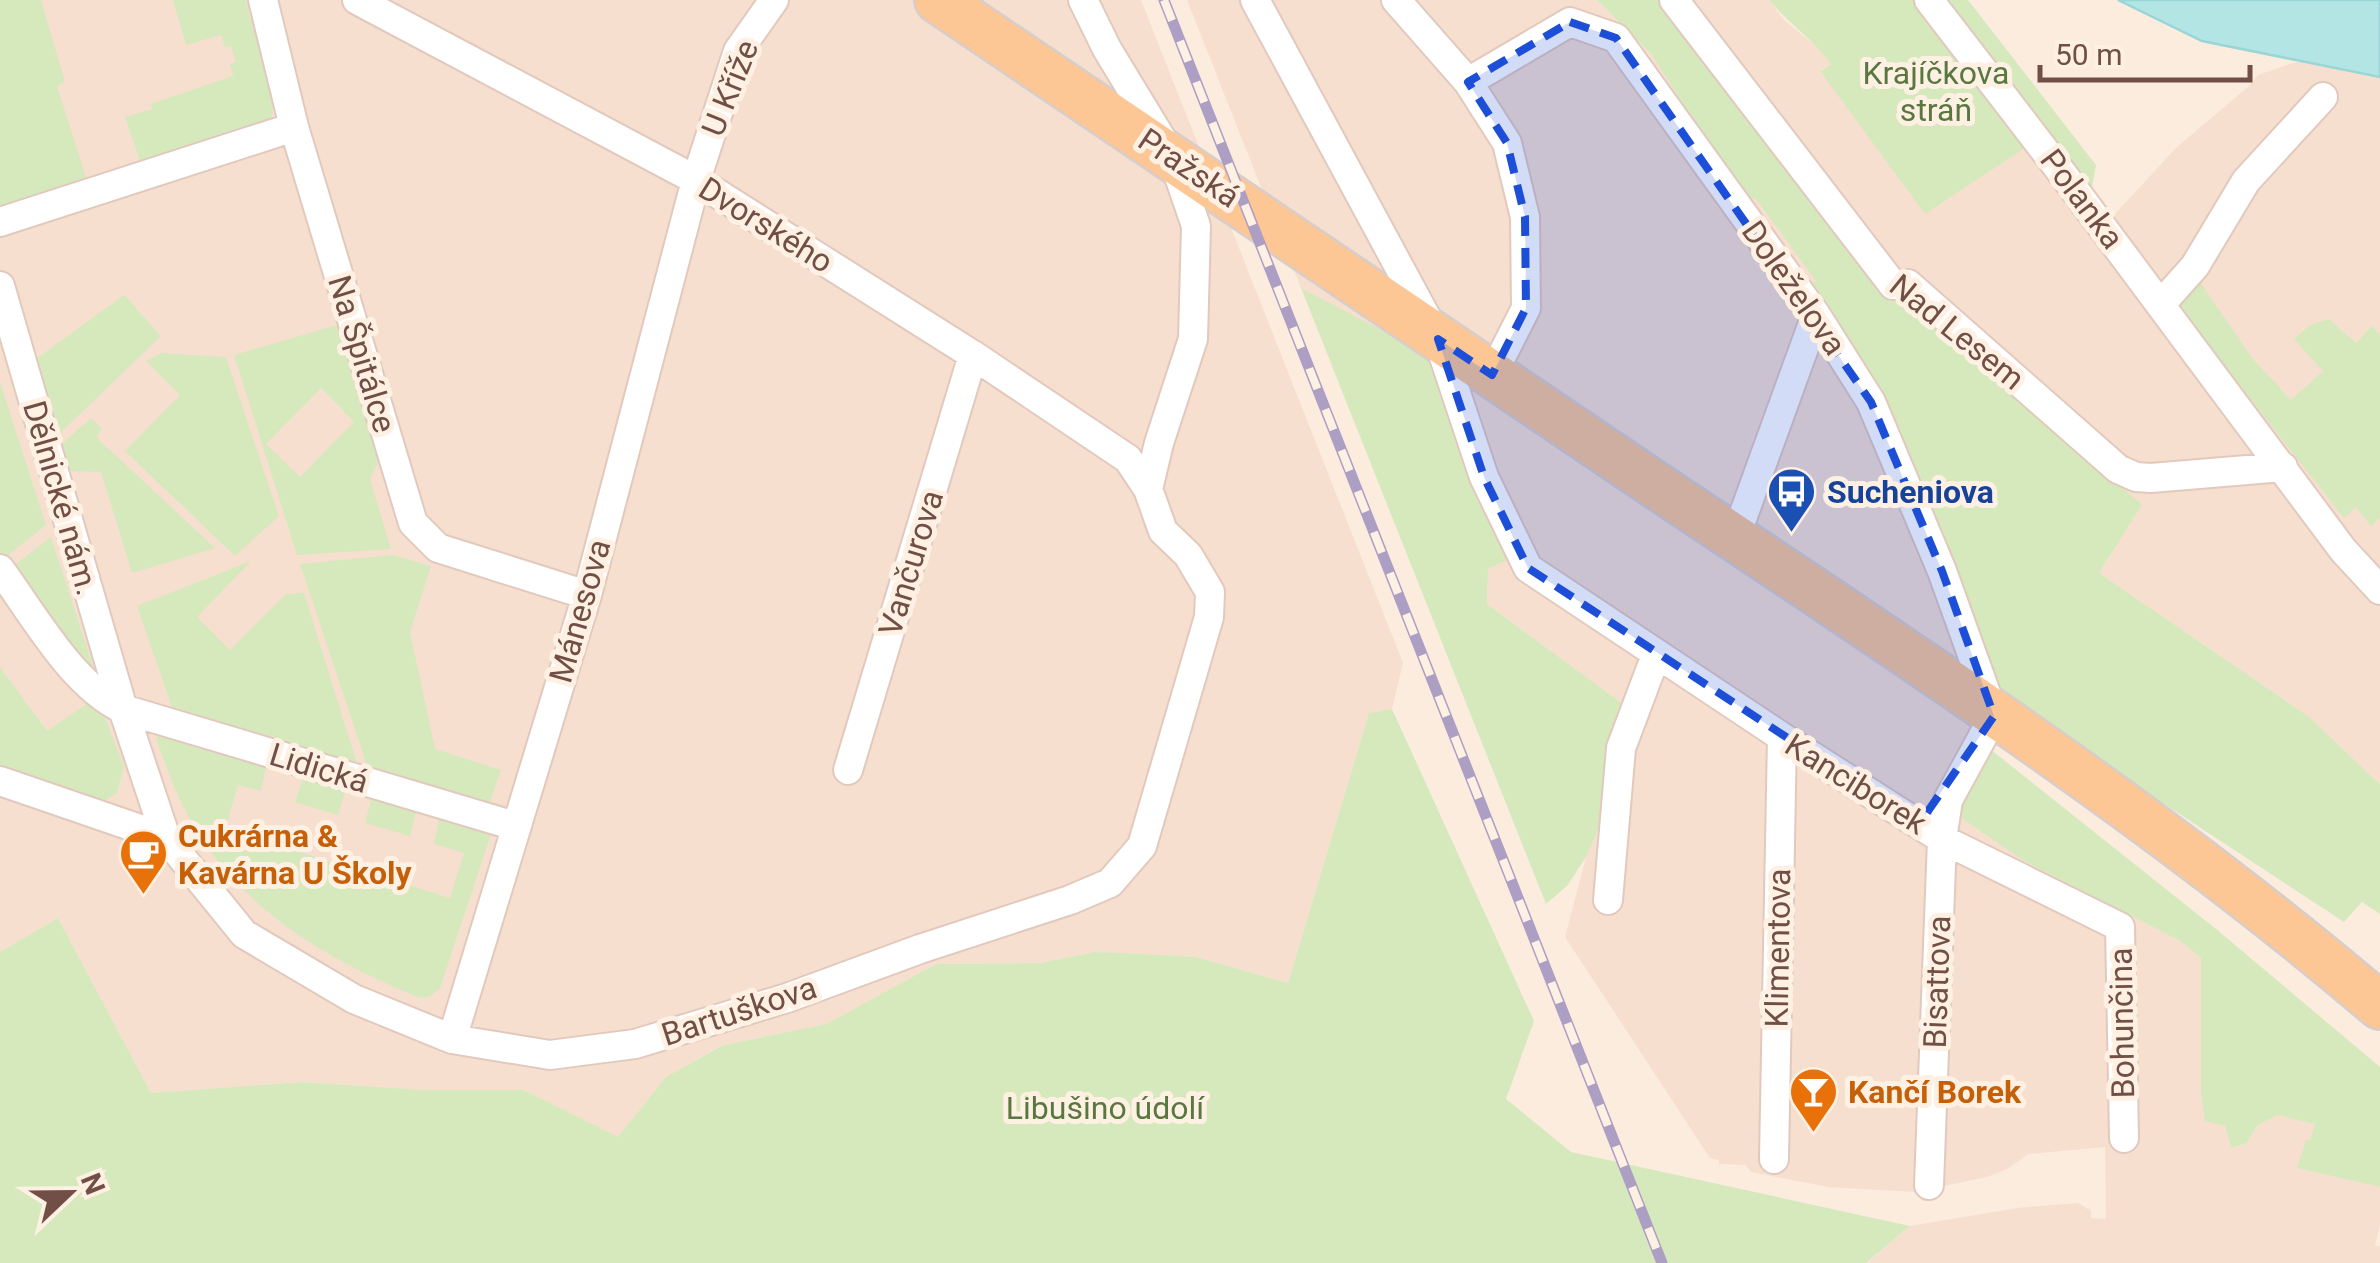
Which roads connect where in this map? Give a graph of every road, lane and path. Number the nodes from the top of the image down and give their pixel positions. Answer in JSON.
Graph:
{"nodes":[{"id":1,"x":264,"y":0,"type":"edge"},
{"id":2,"x":357,"y":0,"type":"edge"},
{"id":3,"x":774,"y":0,"type":"edge"},
{"id":4,"x":938,"y":0,"type":"edge"},
{"id":5,"x":1083,"y":0,"type":"edge"},
{"id":6,"x":1256,"y":0,"type":"edge"},
{"id":7,"x":1396,"y":0,"type":"edge"},
{"id":8,"x":1674,"y":0,"type":"edge"},
{"id":9,"x":1930,"y":0,"type":"edge"},
{"id":10,"x":1468,"y":82,"type":"junction"},
{"id":11,"x":2323,"y":98,"type":"dead end"},
{"id":12,"x":294,"y":127,"type":"junction"},
{"id":13,"x":1172,"y":156,"type":"junction"},
{"id":14,"x":696,"y":180,"type":"junction"},
{"id":15,"x":0,"y":222,"type":"edge"},
{"id":16,"x":0,"y":286,"type":"edge"},
{"id":17,"x":2160,"y":304,"type":"junction"},
{"id":18,"x":1816,"y":315,"type":"junction"},
{"id":19,"x":1438,"y":339,"type":"junction"},
{"id":20,"x":973,"y":355,"type":"junction"},
{"id":21,"x":1492,"y":375,"type":"junction"},
{"id":22,"x":2283,"y":466,"type":"junction"},
{"id":23,"x":1148,"y":489,"type":"junction"},
{"id":24,"x":1735,"y":538,"type":"junction"},
{"id":25,"x":0,"y":569,"type":"edge"},
{"id":26,"x":2380,"y":590,"type":"edge"},
{"id":27,"x":587,"y":595,"type":"junction"},
{"id":28,"x":1656,"y":654,"type":"junction"},
{"id":29,"x":123,"y":709,"type":"junction"},
{"id":30,"x":1994,"y":716,"type":"junction"},
{"id":31,"x":1782,"y":738,"type":"junction"},
{"id":32,"x":848,"y":770,"type":"dead end"},
{"id":33,"x":0,"y":782,"type":"edge"},
{"id":34,"x":515,"y":826,"type":"junction"},
{"id":35,"x":1931,"y":832,"type":"junction"},
{"id":36,"x":166,"y":838,"type":"junction"},
{"id":37,"x":1608,"y":900,"type":"dead end"},
{"id":38,"x":2380,"y":1006,"type":"edge"},
{"id":39,"x":452,"y":1039,"type":"junction"},
{"id":40,"x":2124,"y":1138,"type":"dead end"},
{"id":41,"x":1774,"y":1159,"type":"dead end"},
{"id":42,"x":1930,"y":1184,"type":"dead end"}],
"edges":[{"from":1,"to":12,"type":"street","name":"Na Špitálce"},
{"from":2,"to":14,"type":"street","name":"Dvorského"},
{"from":3,"to":14,"type":"street","name":"U Kříže"},
{"from":4,"to":13,"type":"main road","name":"Pražská"},
{"from":5,"to":13,"type":"street"},
{"from":6,"to":19,"type":"street"},
{"from":7,"to":10,"type":"street"},
{"from":8,"to":22,"type":"street","name":"Nad Lesem"},
{"from":9,"to":17,"type":"street","name":"Polanka"},
{"from":10,"to":18,"type":"street","name":"Doleželova"},
{"from":10,"to":21,"type":"street"},
{"from":11,"to":17,"type":"street"},
{"from":12,"to":15,"type":"street"},
{"from":12,"to":27,"type":"street","name":"Na Špitálce"},
{"from":13,"to":19,"type":"main road","name":"Pražská"},
{"from":13,"to":23,"type":"street"},
{"from":14,"to":20,"type":"street","name":"Dvorského"},
{"from":14,"to":27,"type":"street","name":"Mánesova"},
{"from":16,"to":29,"type":"street","name":"Dělnické nám."},
{"from":17,"to":22,"type":"street","name":"Polanka"},
{"from":18,"to":24,"type":"street"},
{"from":18,"to":30,"type":"street","name":"Doleželova"},
{"from":19,"to":21,"type":"main road"},
{"from":19,"to":28,"type":"street","name":"Kanciborek"},
{"from":20,"to":23,"type":"street","name":"Dvorského"},
{"from":20,"to":32,"type":"street","name":"Vančurova"},
{"from":21,"to":24,"type":"main road"},
{"from":22,"to":26,"type":"street","name":"Polanka"},
{"from":23,"to":39,"type":"street","name":"Bartuškova"},
{"from":24,"to":30,"type":"main road"},
{"from":25,"to":29,"type":"street","name":"Lidická"},
{"from":27,"to":34,"type":"street","name":"Mánesova"},
{"from":28,"to":31,"type":"street","name":"Kanciborek"},
{"from":28,"to":37,"type":"street"},
{"from":29,"to":34,"type":"street","name":"Lidická"},
{"from":29,"to":36,"type":"street"},
{"from":30,"to":35,"type":"street","name":"Kanciborek"},
{"from":30,"to":38,"type":"main road"},
{"from":31,"to":35,"type":"street","name":"Kanciborek"},
{"from":31,"to":41,"type":"street","name":"Klimentova"},
{"from":33,"to":36,"type":"street"},
{"from":34,"to":39,"type":"street","name":"Mánesova"},
{"from":35,"to":40,"type":"street","name":"Bohunčina"},
{"from":35,"to":42,"type":"street","name":"Bisattova"},
{"from":36,"to":39,"type":"street","name":"Bartuškova"}]}
